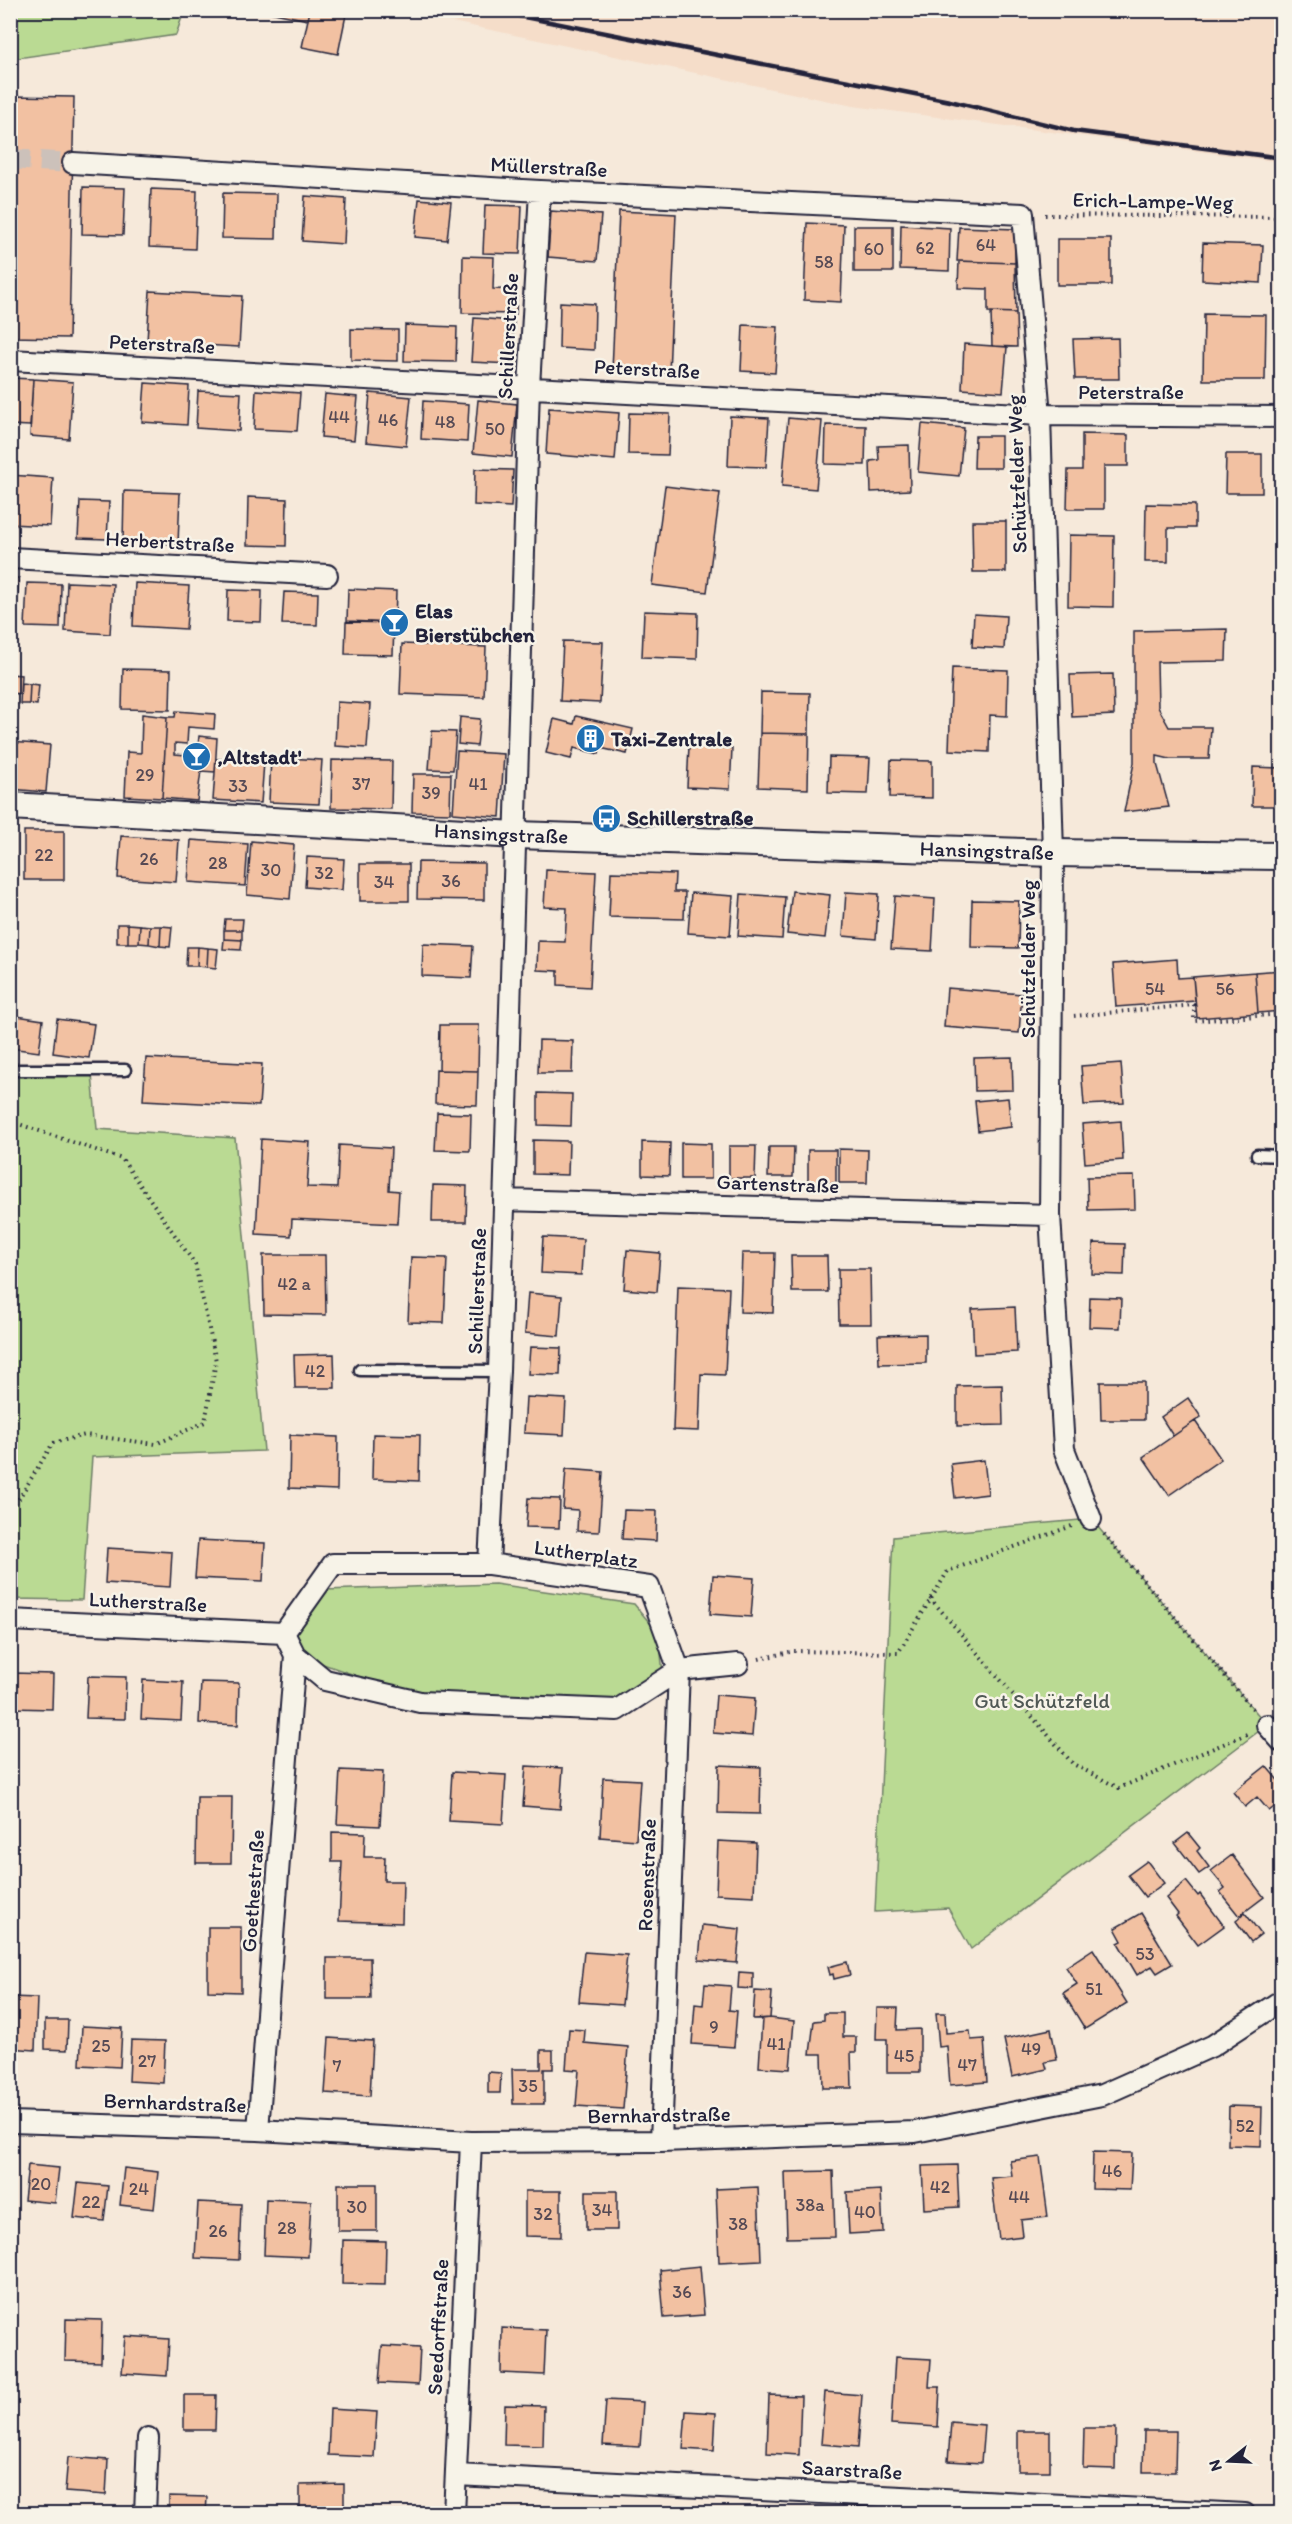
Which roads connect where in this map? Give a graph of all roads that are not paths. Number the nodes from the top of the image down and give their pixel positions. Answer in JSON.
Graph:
{"nodes":[{"id":1,"x":73,"y":163,"type":"tunnel mouth"},
{"id":2,"x":540,"y":191,"type":"junction"},
{"id":3,"x":1023,"y":214,"type":"joint"},
{"id":4,"x":10,"y":360,"type":"edge"},
{"id":5,"x":528,"y":387,"type":"junction"},
{"id":6,"x":1040,"y":415,"type":"junction"},
{"id":7,"x":1281,"y":417,"type":"edge"},
{"id":8,"x":10,"y":558,"type":"edge"},
{"id":9,"x":327,"y":575,"type":"dead end"},
{"id":10,"x":10,"y":806,"type":"edge"},
{"id":11,"x":517,"y":835,"type":"junction"},
{"id":12,"x":1053,"y":853,"type":"junction"},
{"id":13,"x":1281,"y":856,"type":"edge"},
{"id":14,"x":10,"y":1070,"type":"edge"},
{"id":15,"x":124,"y":1070,"type":"dead end"},
{"id":16,"x":1257,"y":1155,"type":"dead end"},
{"id":17,"x":1281,"y":1156,"type":"edge"},
{"id":18,"x":504,"y":1200,"type":"junction"},
{"id":19,"x":1050,"y":1215,"type":"junction"},
{"id":20,"x":360,"y":1370,"type":"dead end"},
{"id":21,"x":499,"y":1371,"type":"junction"},
{"id":22,"x":1091,"y":1519,"type":"road end"},
{"id":23,"x":489,"y":1564,"type":"junction"},
{"id":24,"x":10,"y":1620,"type":"edge"},
{"id":25,"x":284,"y":1633,"type":"junction"},
{"id":26,"x":296,"y":1655,"type":"junction"},
{"id":27,"x":738,"y":1664,"type":"road end"},
{"id":28,"x":679,"y":1670,"type":"junction"},
{"id":29,"x":1267,"y":1725,"type":"road end"},
{"id":30,"x":1281,"y":1742,"type":"edge"},
{"id":31,"x":1281,"y":2000,"type":"edge"},
{"id":32,"x":10,"y":2122,"type":"edge"},
{"id":33,"x":258,"y":2130,"type":"junction"},
{"id":34,"x":661,"y":2141,"type":"junction"},
{"id":35,"x":471,"y":2142,"type":"junction"},
{"id":36,"x":148,"y":2438,"type":"dead end"},
{"id":37,"x":456,"y":2475,"type":"junction"},
{"id":38,"x":145,"y":2514,"type":"edge"},
{"id":39,"x":453,"y":2514,"type":"edge"},
{"id":40,"x":1245,"y":2514,"type":"edge"}],
"edges":[{"from":1,"to":2,"type":"street","name":"Müllerstraße"},
{"from":2,"to":3,"type":"street","name":"Müllerstraße"},
{"from":2,"to":5,"type":"street","name":"Schillerstraße"},
{"from":3,"to":6,"type":"street","name":"Schützfelder Weg"},
{"from":4,"to":5,"type":"street","name":"Peterstraße"},
{"from":5,"to":6,"type":"street","name":"Peterstraße"},
{"from":5,"to":11,"type":"street","name":"Schillerstraße"},
{"from":6,"to":7,"type":"street","name":"Peterstraße"},
{"from":6,"to":12,"type":"street","name":"Schützfelder Weg"},
{"from":8,"to":9,"type":"street","name":"Herbertstraße"},
{"from":10,"to":11,"type":"street","name":"Hansingstraße"},
{"from":11,"to":12,"type":"street","name":"Hansingstraße"},
{"from":11,"to":18,"type":"street","name":"Schillerstraße"},
{"from":12,"to":13,"type":"street","name":"Hansingstraße"},
{"from":12,"to":19,"type":"street","name":"Schützfelder Weg"},
{"from":14,"to":15,"type":"lane"},
{"from":16,"to":17,"type":"lane"},
{"from":18,"to":19,"type":"street","name":"Gartenstraße"},
{"from":18,"to":21,"type":"street","name":"Schillerstraße"},
{"from":19,"to":22,"type":"street","name":"Schützfelder Weg"},
{"from":20,"to":21,"type":"lane"},
{"from":21,"to":23,"type":"street","name":"Schillerstraße"},
{"from":23,"to":25,"type":"street","name":"Lutherplatz"},
{"from":23,"to":28,"type":"street","name":"Lutherplatz"},
{"from":24,"to":25,"type":"street","name":"Lutherstraße"},
{"from":25,"to":26,"type":"street"},
{"from":26,"to":28,"type":"street"},
{"from":26,"to":33,"type":"street","name":"Goethestraße"},
{"from":27,"to":28,"type":"street"},
{"from":28,"to":34,"type":"street","name":"Rosenstraße"},
{"from":29,"to":30,"type":"street"},
{"from":31,"to":34,"type":"street","name":"Bernhardstraße"},
{"from":32,"to":33,"type":"street","name":"Bernhardstraße"},
{"from":33,"to":35,"type":"street","name":"Bernhardstraße"},
{"from":34,"to":35,"type":"street","name":"Bernhardstraße"},
{"from":35,"to":37,"type":"street","name":"Seedorffstraße"},
{"from":36,"to":38,"type":"street"},
{"from":37,"to":39,"type":"street","name":"Seedorffstraße"},
{"from":37,"to":40,"type":"street","name":"Saarstraße"}]}
